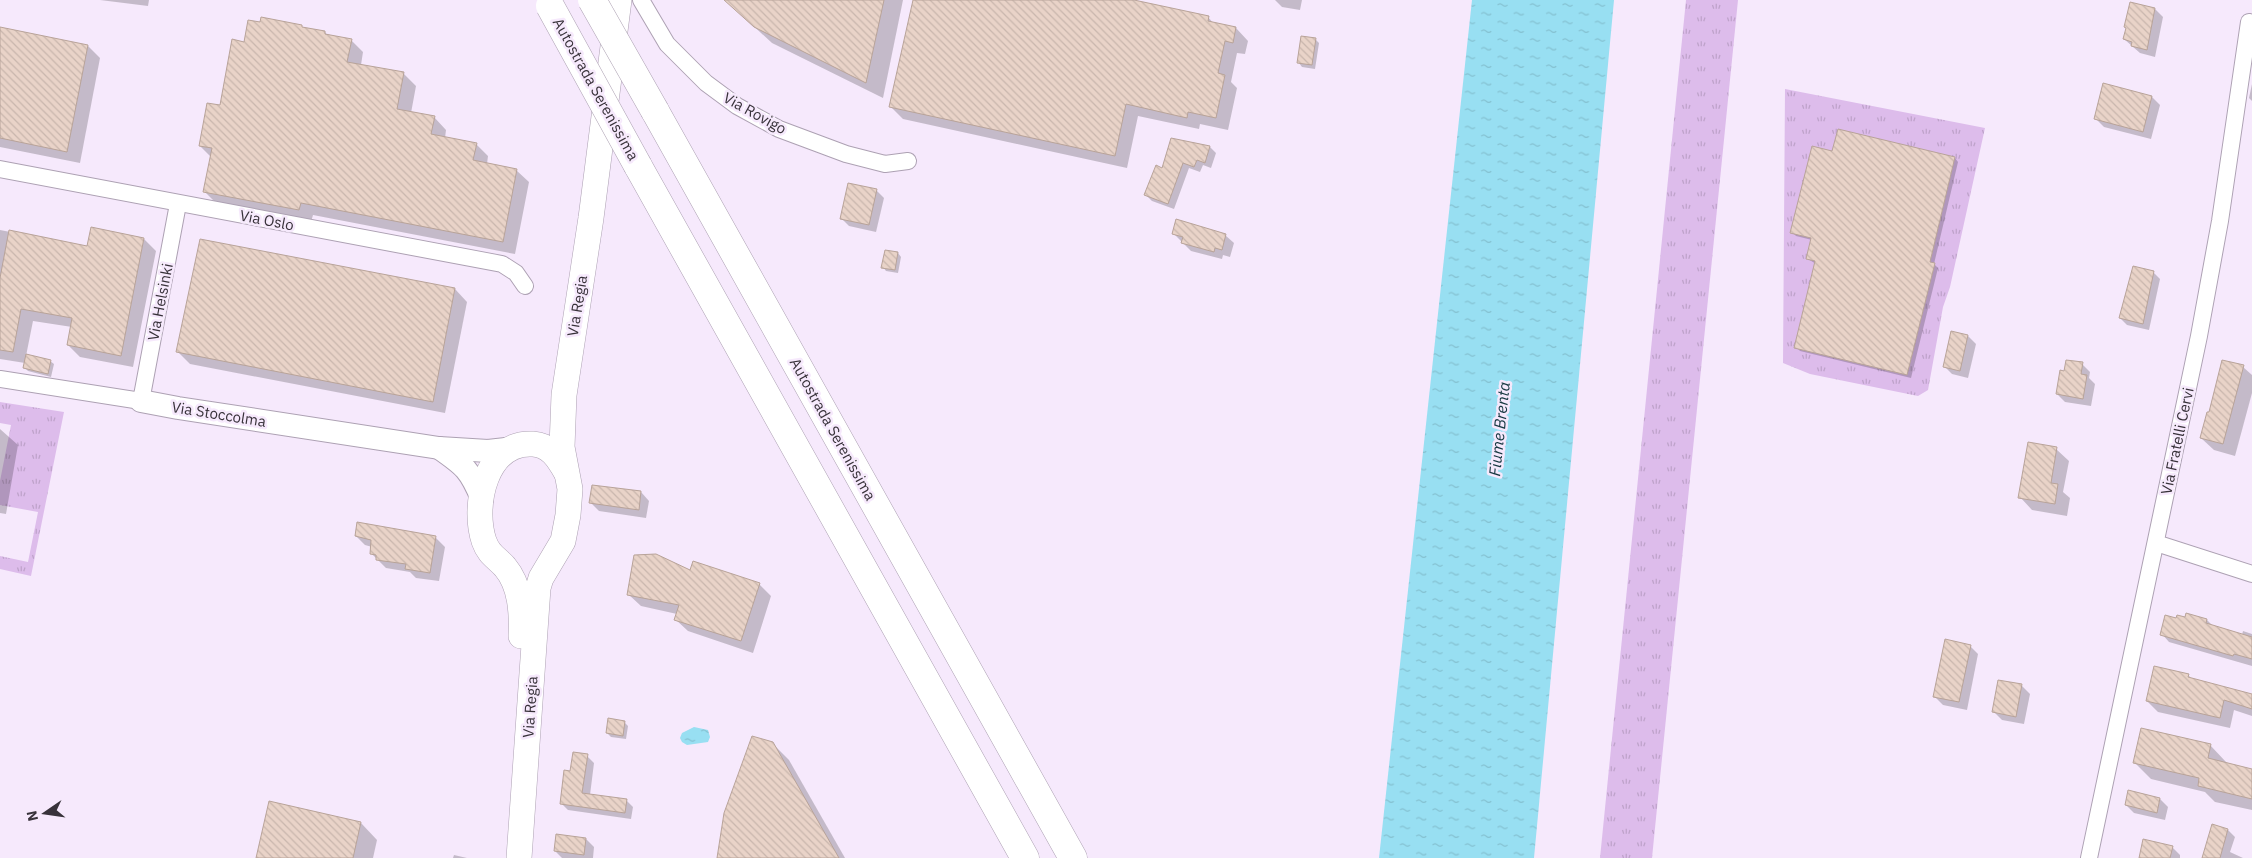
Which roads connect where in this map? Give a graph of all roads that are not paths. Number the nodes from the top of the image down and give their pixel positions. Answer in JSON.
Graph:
{"nodes":[{"id":1,"x":592,"y":0,"type":"edge"},
{"id":2,"x":619,"y":0,"type":"edge"},
{"id":3,"x":641,"y":0,"type":"edge"},
{"id":4,"x":548,"y":3,"type":"edge"},
{"id":5,"x":2249,"y":22,"type":"dead end"},
{"id":6,"x":908,"y":161,"type":"dead end"},
{"id":7,"x":0,"y":169,"type":"edge"},
{"id":8,"x":178,"y":204,"type":"junction"},
{"id":9,"x":525,"y":286,"type":"dead end"},
{"id":10,"x":0,"y":379,"type":"edge"},
{"id":11,"x":564,"y":395,"type":"junction"},
{"id":12,"x":141,"y":401,"type":"junction"},
{"id":13,"x":516,"y":446,"type":"junction"},
{"id":14,"x":439,"y":448,"type":"junction"},
{"id":15,"x":566,"y":472,"type":"junction"},
{"id":16,"x":482,"y":500,"type":"junction"},
{"id":17,"x":2156,"y":543,"type":"junction"},
{"id":18,"x":552,"y":560,"type":"junction"},
{"id":19,"x":504,"y":566,"type":"junction"},
{"id":20,"x":2252,"y":574,"type":"edge"},
{"id":21,"x":503,"y":858,"type":"edge"},
{"id":22,"x":519,"y":858,"type":"edge"},
{"id":23,"x":1026,"y":858,"type":"edge"},
{"id":24,"x":1073,"y":858,"type":"edge"},
{"id":25,"x":2089,"y":858,"type":"edge"}],
"edges":[{"from":1,"to":24,"type":"highway","name":"Autostrada Serenissima","bridge":true},
{"from":2,"to":11,"type":"main road","name":"Via Regia"},
{"from":3,"to":6,"type":"street","name":"Via Rovigo"},
{"from":4,"to":23,"type":"highway","name":"Autostrada Serenissima","bridge":true},
{"from":5,"to":17,"type":"street","name":"Via Fratelli Cervi"},
{"from":7,"to":8,"type":"street","name":"Via Oslo"},
{"from":8,"to":9,"type":"street","name":"Via Oslo"},
{"from":8,"to":12,"type":"street","name":"Via Helsinki"},
{"from":10,"to":12,"type":"street","name":"Via Stoccolma"},
{"from":11,"to":13,"type":"main road","name":"Via Regia"},
{"from":11,"to":15,"type":"main road","name":"Via Regia"},
{"from":12,"to":14,"type":"street","name":"Via Stoccolma"},
{"from":13,"to":14,"type":"street","name":"Via Stoccolma"},
{"from":13,"to":15,"type":"main road","name":"Via Regia"},
{"from":13,"to":16,"type":"main road","name":"Via Regia"},
{"from":14,"to":16,"type":"street","name":"Via Stoccolma"},
{"from":15,"to":18,"type":"main road","name":"Via Regia"},
{"from":16,"to":19,"type":"main road","name":"Via Regia"},
{"from":17,"to":20,"type":"street"},
{"from":17,"to":25,"type":"street","name":"Via Fratelli Cervi"},
{"from":18,"to":19,"type":"main road"},
{"from":18,"to":22,"type":"main road","name":"Via Regia"},
{"from":19,"to":21,"type":"main road","name":"Via Regia"}]}
